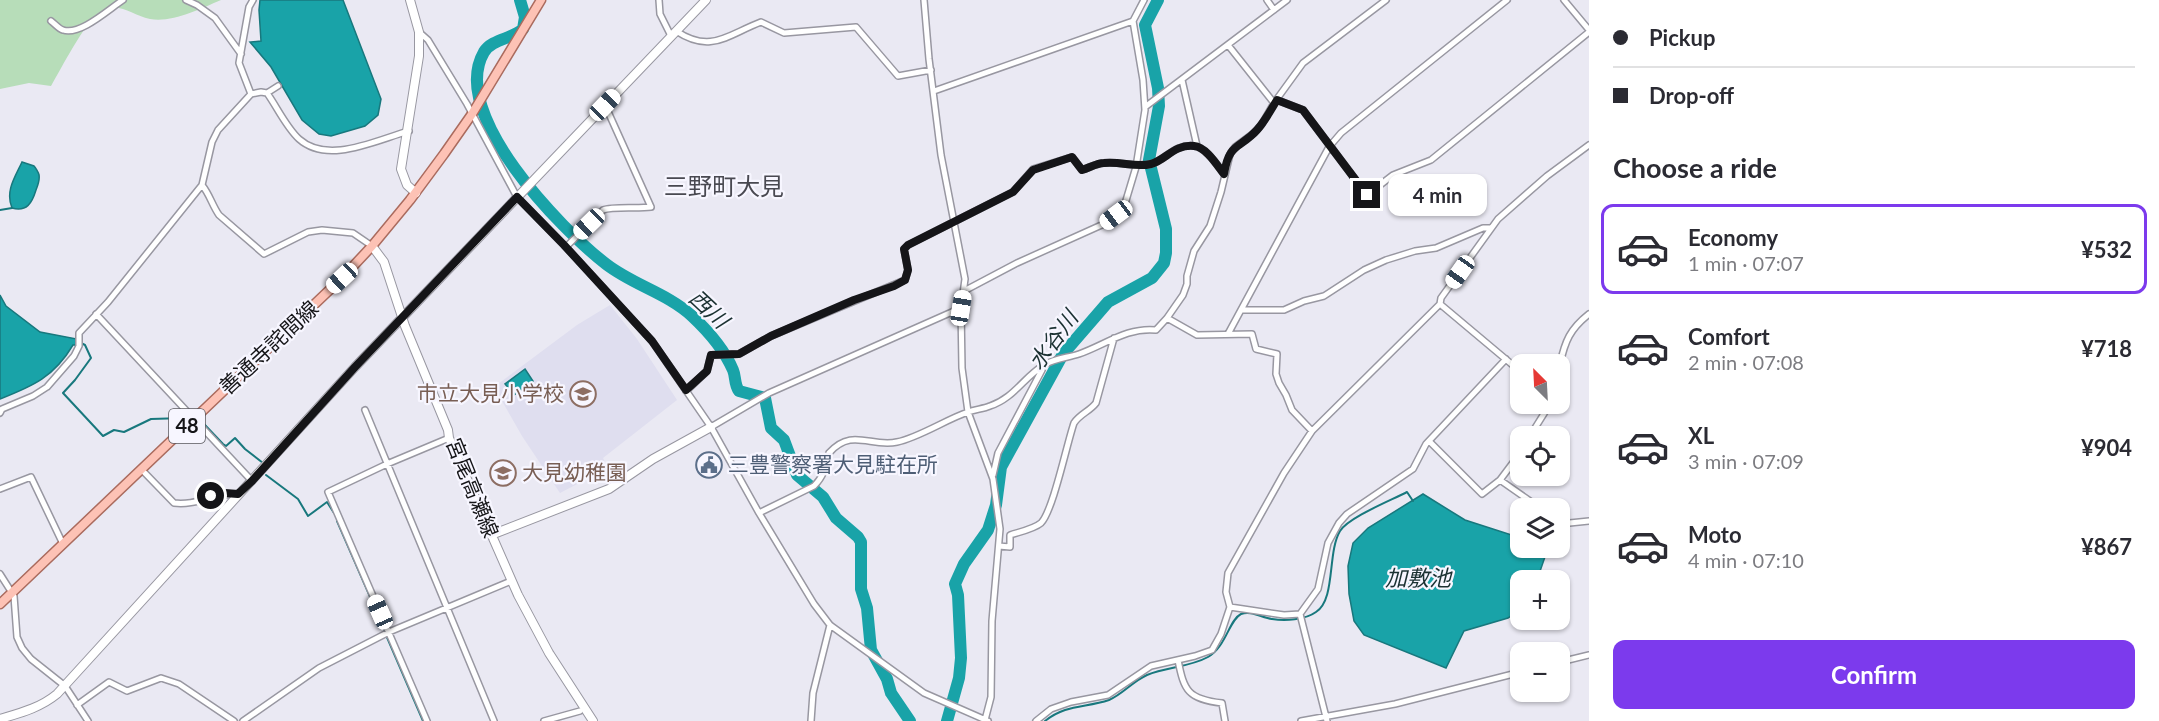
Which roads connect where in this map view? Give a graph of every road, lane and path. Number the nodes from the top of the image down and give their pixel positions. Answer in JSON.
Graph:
{"nodes":[{"id":1,"x":123,"y":0,"type":"edge"},
{"id":2,"x":186,"y":0,"type":"edge"},
{"id":3,"x":253,"y":0,"type":"edge"},
{"id":4,"x":410,"y":0,"type":"edge"},
{"id":5,"x":541,"y":0,"type":"edge"},
{"id":6,"x":659,"y":0,"type":"edge"},
{"id":7,"x":706,"y":0,"type":"edge"},
{"id":8,"x":924,"y":0,"type":"edge"},
{"id":9,"x":1144,"y":0,"type":"edge"},
{"id":10,"x":1267,"y":0,"type":"edge"},
{"id":11,"x":1287,"y":0,"type":"edge"},
{"id":12,"x":1386,"y":0,"type":"edge"},
{"id":13,"x":1507,"y":0,"type":"edge"},
{"id":14,"x":1564,"y":0,"type":"edge"},
{"id":15,"x":1274,"y":10,"type":"junction"},
{"id":16,"x":51,"y":21,"type":"dead end"},
{"id":17,"x":1133,"y":21,"type":"junction"},
{"id":18,"x":1589,"y":31,"type":"edge"},
{"id":19,"x":419,"y":32,"type":"junction"},
{"id":20,"x":674,"y":34,"type":"junction"},
{"id":21,"x":1228,"y":45,"type":"junction"},
{"id":22,"x":241,"y":54,"type":"junction"},
{"id":23,"x":931,"y":70,"type":"junction"},
{"id":24,"x":1182,"y":80,"type":"junction"},
{"id":25,"x":278,"y":86,"type":"dead end"},
{"id":26,"x":934,"y":91,"type":"junction"},
{"id":27,"x":267,"y":93,"type":"junction"},
{"id":28,"x":251,"y":94,"type":"junction"},
{"id":29,"x":1276,"y":101,"type":"junction"},
{"id":30,"x":605,"y":105,"type":"junction"},
{"id":31,"x":1144,"y":107,"type":"junction"},
{"id":32,"x":472,"y":114,"type":"junction"},
{"id":33,"x":409,"y":131,"type":"junction"},
{"id":34,"x":1589,"y":145,"type":"edge"},
{"id":35,"x":1197,"y":146,"type":"junction"},
{"id":36,"x":1329,"y":147,"type":"junction"},
{"id":37,"x":1136,"y":167,"type":"junction"},
{"id":38,"x":1224,"y":174,"type":"junction"},
{"id":39,"x":202,"y":185,"type":"junction"},
{"id":40,"x":416,"y":193,"type":"junction"},
{"id":41,"x":517,"y":197,"type":"junction"},
{"id":42,"x":954,"y":222,"type":"junction"},
{"id":43,"x":1490,"y":228,"type":"junction"},
{"id":44,"x":372,"y":246,"type":"junction"},
{"id":45,"x":566,"y":247,"type":"junction"},
{"id":46,"x":963,"y":292,"type":"junction"},
{"id":47,"x":1440,"y":304,"type":"junction"},
{"id":48,"x":961,"y":308,"type":"junction"},
{"id":49,"x":1242,"y":310,"type":"junction"},
{"id":50,"x":96,"y":314,"type":"junction"},
{"id":51,"x":1589,"y":314,"type":"edge"},
{"id":52,"x":402,"y":318,"type":"junction"},
{"id":53,"x":1167,"y":318,"type":"junction"},
{"id":54,"x":1228,"y":334,"type":"junction"},
{"id":55,"x":1114,"y":338,"type":"junction"},
{"id":56,"x":1562,"y":354,"type":"edge"},
{"id":57,"x":1506,"y":359,"type":"junction"},
{"id":58,"x":1510,"y":362,"type":"edge"},
{"id":59,"x":1044,"y":365,"type":"junction"},
{"id":60,"x":686,"y":390,"type":"junction"},
{"id":61,"x":365,"y":410,"type":"dead end"},
{"id":62,"x":0,"y":412,"type":"edge"},
{"id":63,"x":968,"y":412,"type":"junction"},
{"id":64,"x":194,"y":419,"type":"junction"},
{"id":65,"x":711,"y":427,"type":"junction"},
{"id":66,"x":1312,"y":431,"type":"junction"},
{"id":67,"x":449,"y":438,"type":"junction"},
{"id":68,"x":1429,"y":441,"type":"junction"},
{"id":69,"x":387,"y":464,"type":"junction"},
{"id":70,"x":1510,"y":467,"type":"edge"},
{"id":71,"x":142,"y":470,"type":"junction"},
{"id":72,"x":993,"y":479,"type":"junction"},
{"id":73,"x":1500,"y":480,"type":"junction"},
{"id":74,"x":252,"y":481,"type":"junction"},
{"id":75,"x":0,"y":489,"type":"edge"},
{"id":76,"x":238,"y":494,"type":"junction"},
{"id":77,"x":1526,"y":498,"type":"edge"},
{"id":78,"x":759,"y":513,"type":"junction"},
{"id":79,"x":1589,"y":520,"type":"edge"},
{"id":80,"x":1570,"y":523,"type":"edge"},
{"id":81,"x":491,"y":535,"type":"junction"},
{"id":82,"x":63,"y":544,"type":"junction"},
{"id":83,"x":999,"y":546,"type":"junction"},
{"id":84,"x":0,"y":574,"type":"edge"},
{"id":85,"x":511,"y":581,"type":"junction"},
{"id":86,"x":12,"y":593,"type":"junction"},
{"id":87,"x":0,"y":604,"type":"edge"},
{"id":88,"x":1230,"y":607,"type":"junction"},
{"id":89,"x":448,"y":609,"type":"junction"},
{"id":90,"x":1300,"y":614,"type":"junction"},
{"id":91,"x":830,"y":625,"type":"junction"},
{"id":92,"x":389,"y":632,"type":"junction"},
{"id":93,"x":1589,"y":655,"type":"edge"},
{"id":94,"x":1570,"y":660,"type":"edge"},
{"id":95,"x":1179,"y":664,"type":"junction"},
{"id":96,"x":1510,"y":675,"type":"edge"},
{"id":97,"x":64,"y":686,"type":"junction"},
{"id":98,"x":77,"y":705,"type":"junction"},
{"id":99,"x":580,"y":711,"type":"dead end"},
{"id":100,"x":0,"y":719,"type":"edge"},
{"id":101,"x":1326,"y":719,"type":"edge"},
{"id":102,"x":986,"y":720,"type":"edge"},
{"id":103,"x":88,"y":721,"type":"edge"},
{"id":104,"x":234,"y":721,"type":"edge"},
{"id":105,"x":243,"y":721,"type":"edge"},
{"id":106,"x":427,"y":721,"type":"edge"},
{"id":107,"x":494,"y":721,"type":"edge"},
{"id":108,"x":544,"y":721,"type":"edge"},
{"id":109,"x":593,"y":721,"type":"edge"},
{"id":110,"x":811,"y":721,"type":"edge"},
{"id":111,"x":1036,"y":721,"type":"edge"},
{"id":112,"x":1225,"y":721,"type":"edge"},
{"id":113,"x":1301,"y":721,"type":"edge"}],
"edges":[{"from":1,"to":16,"type":"street"},
{"from":2,"to":22,"type":"street"},
{"from":3,"to":22,"type":"street"},
{"from":4,"to":19,"type":"street"},
{"from":5,"to":32,"type":"main road","name":"善通寺詫間線","number":"48"},
{"from":6,"to":20,"type":"street"},
{"from":7,"to":20,"type":"street"},
{"from":8,"to":23,"type":"street"},
{"from":9,"to":17,"type":"street"},
{"from":10,"to":15,"type":"street"},
{"from":11,"to":15,"type":"street"},
{"from":12,"to":29,"type":"street"},
{"from":13,"to":36,"type":"street"},
{"from":14,"to":18,"type":"street"},
{"from":15,"to":21,"type":"street"},
{"from":17,"to":26,"type":"street"},
{"from":17,"to":31,"type":"street"},
{"from":18,"to":36,"type":"street"},
{"from":19,"to":32,"type":"street"},
{"from":19,"to":33,"type":"street"},
{"from":20,"to":23,"type":"street"},
{"from":20,"to":30,"type":"street"},
{"from":21,"to":24,"type":"street"},
{"from":21,"to":29,"type":"street"},
{"from":22,"to":28,"type":"street"},
{"from":23,"to":26,"type":"street"},
{"from":24,"to":31,"type":"street"},
{"from":24,"to":35,"type":"street"},
{"from":25,"to":27,"type":"street"},
{"from":26,"to":42,"type":"street"},
{"from":27,"to":28,"type":"street"},
{"from":27,"to":33,"type":"street"},
{"from":28,"to":39,"type":"street"},
{"from":29,"to":36,"type":"street"},
{"from":29,"to":38,"type":"street"},
{"from":30,"to":41,"type":"street"},
{"from":30,"to":45,"type":"street"},
{"from":31,"to":37,"type":"street"},
{"from":32,"to":40,"type":"main road","name":"善通寺詫間線","number":"48"},
{"from":32,"to":41,"type":"street"},
{"from":33,"to":40,"type":"street"},
{"from":34,"to":43,"type":"street"},
{"from":35,"to":37,"type":"street"},
{"from":35,"to":38,"type":"street"},
{"from":36,"to":49,"type":"street"},
{"from":37,"to":42,"type":"street"},
{"from":37,"to":46,"type":"street"},
{"from":38,"to":53,"type":"street"},
{"from":39,"to":44,"type":"street"},
{"from":39,"to":50,"type":"street"},
{"from":40,"to":44,"type":"main road","name":"善通寺詫間線","number":"48"},
{"from":41,"to":45,"type":"street"},
{"from":41,"to":52,"type":"street"},
{"from":42,"to":46,"type":"street"},
{"from":42,"to":60,"type":"street"},
{"from":43,"to":47,"type":"street"},
{"from":43,"to":49,"type":"street"},
{"from":44,"to":52,"type":"street","name":"宮尾高瀬線"},
{"from":44,"to":64,"type":"main road","name":"善通寺詫間線","number":"48"},
{"from":45,"to":60,"type":"street"},
{"from":46,"to":48,"type":"street"},
{"from":47,"to":57,"type":"street"},
{"from":47,"to":66,"type":"street"},
{"from":48,"to":63,"type":"street"},
{"from":48,"to":65,"type":"street"},
{"from":49,"to":54,"type":"street"},
{"from":50,"to":62,"type":"street"},
{"from":50,"to":64,"type":"street"},
{"from":51,"to":56,"type":"street"},
{"from":52,"to":67,"type":"street","name":"宮尾高瀬線"},
{"from":52,"to":74,"type":"street"},
{"from":53,"to":54,"type":"street"},
{"from":53,"to":55,"type":"street"},
{"from":54,"to":66,"type":"street"},
{"from":55,"to":59,"type":"street"},
{"from":55,"to":83,"type":"street"},
{"from":57,"to":58,"type":"street"},
{"from":57,"to":68,"type":"street"},
{"from":59,"to":63,"type":"street"},
{"from":59,"to":72,"type":"street"},
{"from":60,"to":65,"type":"street"},
{"from":61,"to":69,"type":"street"},
{"from":63,"to":72,"type":"street"},
{"from":63,"to":78,"type":"street"},
{"from":64,"to":71,"type":"main road","name":"善通寺詫間線","number":"48"},
{"from":64,"to":74,"type":"street"},
{"from":65,"to":78,"type":"street"},
{"from":65,"to":81,"type":"street"},
{"from":66,"to":88,"type":"street"},
{"from":67,"to":69,"type":"street"},
{"from":67,"to":81,"type":"street","name":"宮尾高瀬線"},
{"from":68,"to":73,"type":"street"},
{"from":68,"to":90,"type":"street"},
{"from":69,"to":89,"type":"street"},
{"from":69,"to":92,"type":"street"},
{"from":70,"to":73,"type":"street"},
{"from":71,"to":76,"type":"street"},
{"from":71,"to":82,"type":"main road","name":"善通寺詫間線","number":"48"},
{"from":72,"to":83,"type":"street"},
{"from":73,"to":77,"type":"street"},
{"from":74,"to":76,"type":"street"},
{"from":75,"to":82,"type":"street"},
{"from":76,"to":97,"type":"street"},
{"from":78,"to":91,"type":"street"},
{"from":79,"to":80,"type":"street"},
{"from":81,"to":85,"type":"street","name":"宮尾高瀬線"},
{"from":82,"to":86,"type":"main road","name":"善通寺詫間線","number":"48"},
{"from":83,"to":102,"type":"street"},
{"from":84,"to":86,"type":"street"},
{"from":85,"to":89,"type":"street"},
{"from":85,"to":109,"type":"street","name":"宮尾高瀬線"},
{"from":86,"to":87,"type":"main road","name":"善通寺詫間線","number":"48"},
{"from":86,"to":97,"type":"street"},
{"from":88,"to":90,"type":"street"},
{"from":88,"to":95,"type":"street"},
{"from":89,"to":92,"type":"street"},
{"from":89,"to":107,"type":"street"},
{"from":90,"to":101,"type":"street"},
{"from":91,"to":102,"type":"street"},
{"from":91,"to":110,"type":"street"},
{"from":92,"to":105,"type":"street"},
{"from":92,"to":106,"type":"street"},
{"from":93,"to":94,"type":"street"},
{"from":95,"to":111,"type":"street"},
{"from":95,"to":112,"type":"street"},
{"from":96,"to":101,"type":"street"},
{"from":97,"to":98,"type":"street"},
{"from":97,"to":100,"type":"street"},
{"from":98,"to":103,"type":"street"},
{"from":98,"to":104,"type":"street"},
{"from":99,"to":108,"type":"street"},
{"from":101,"to":113,"type":"street"}]}
